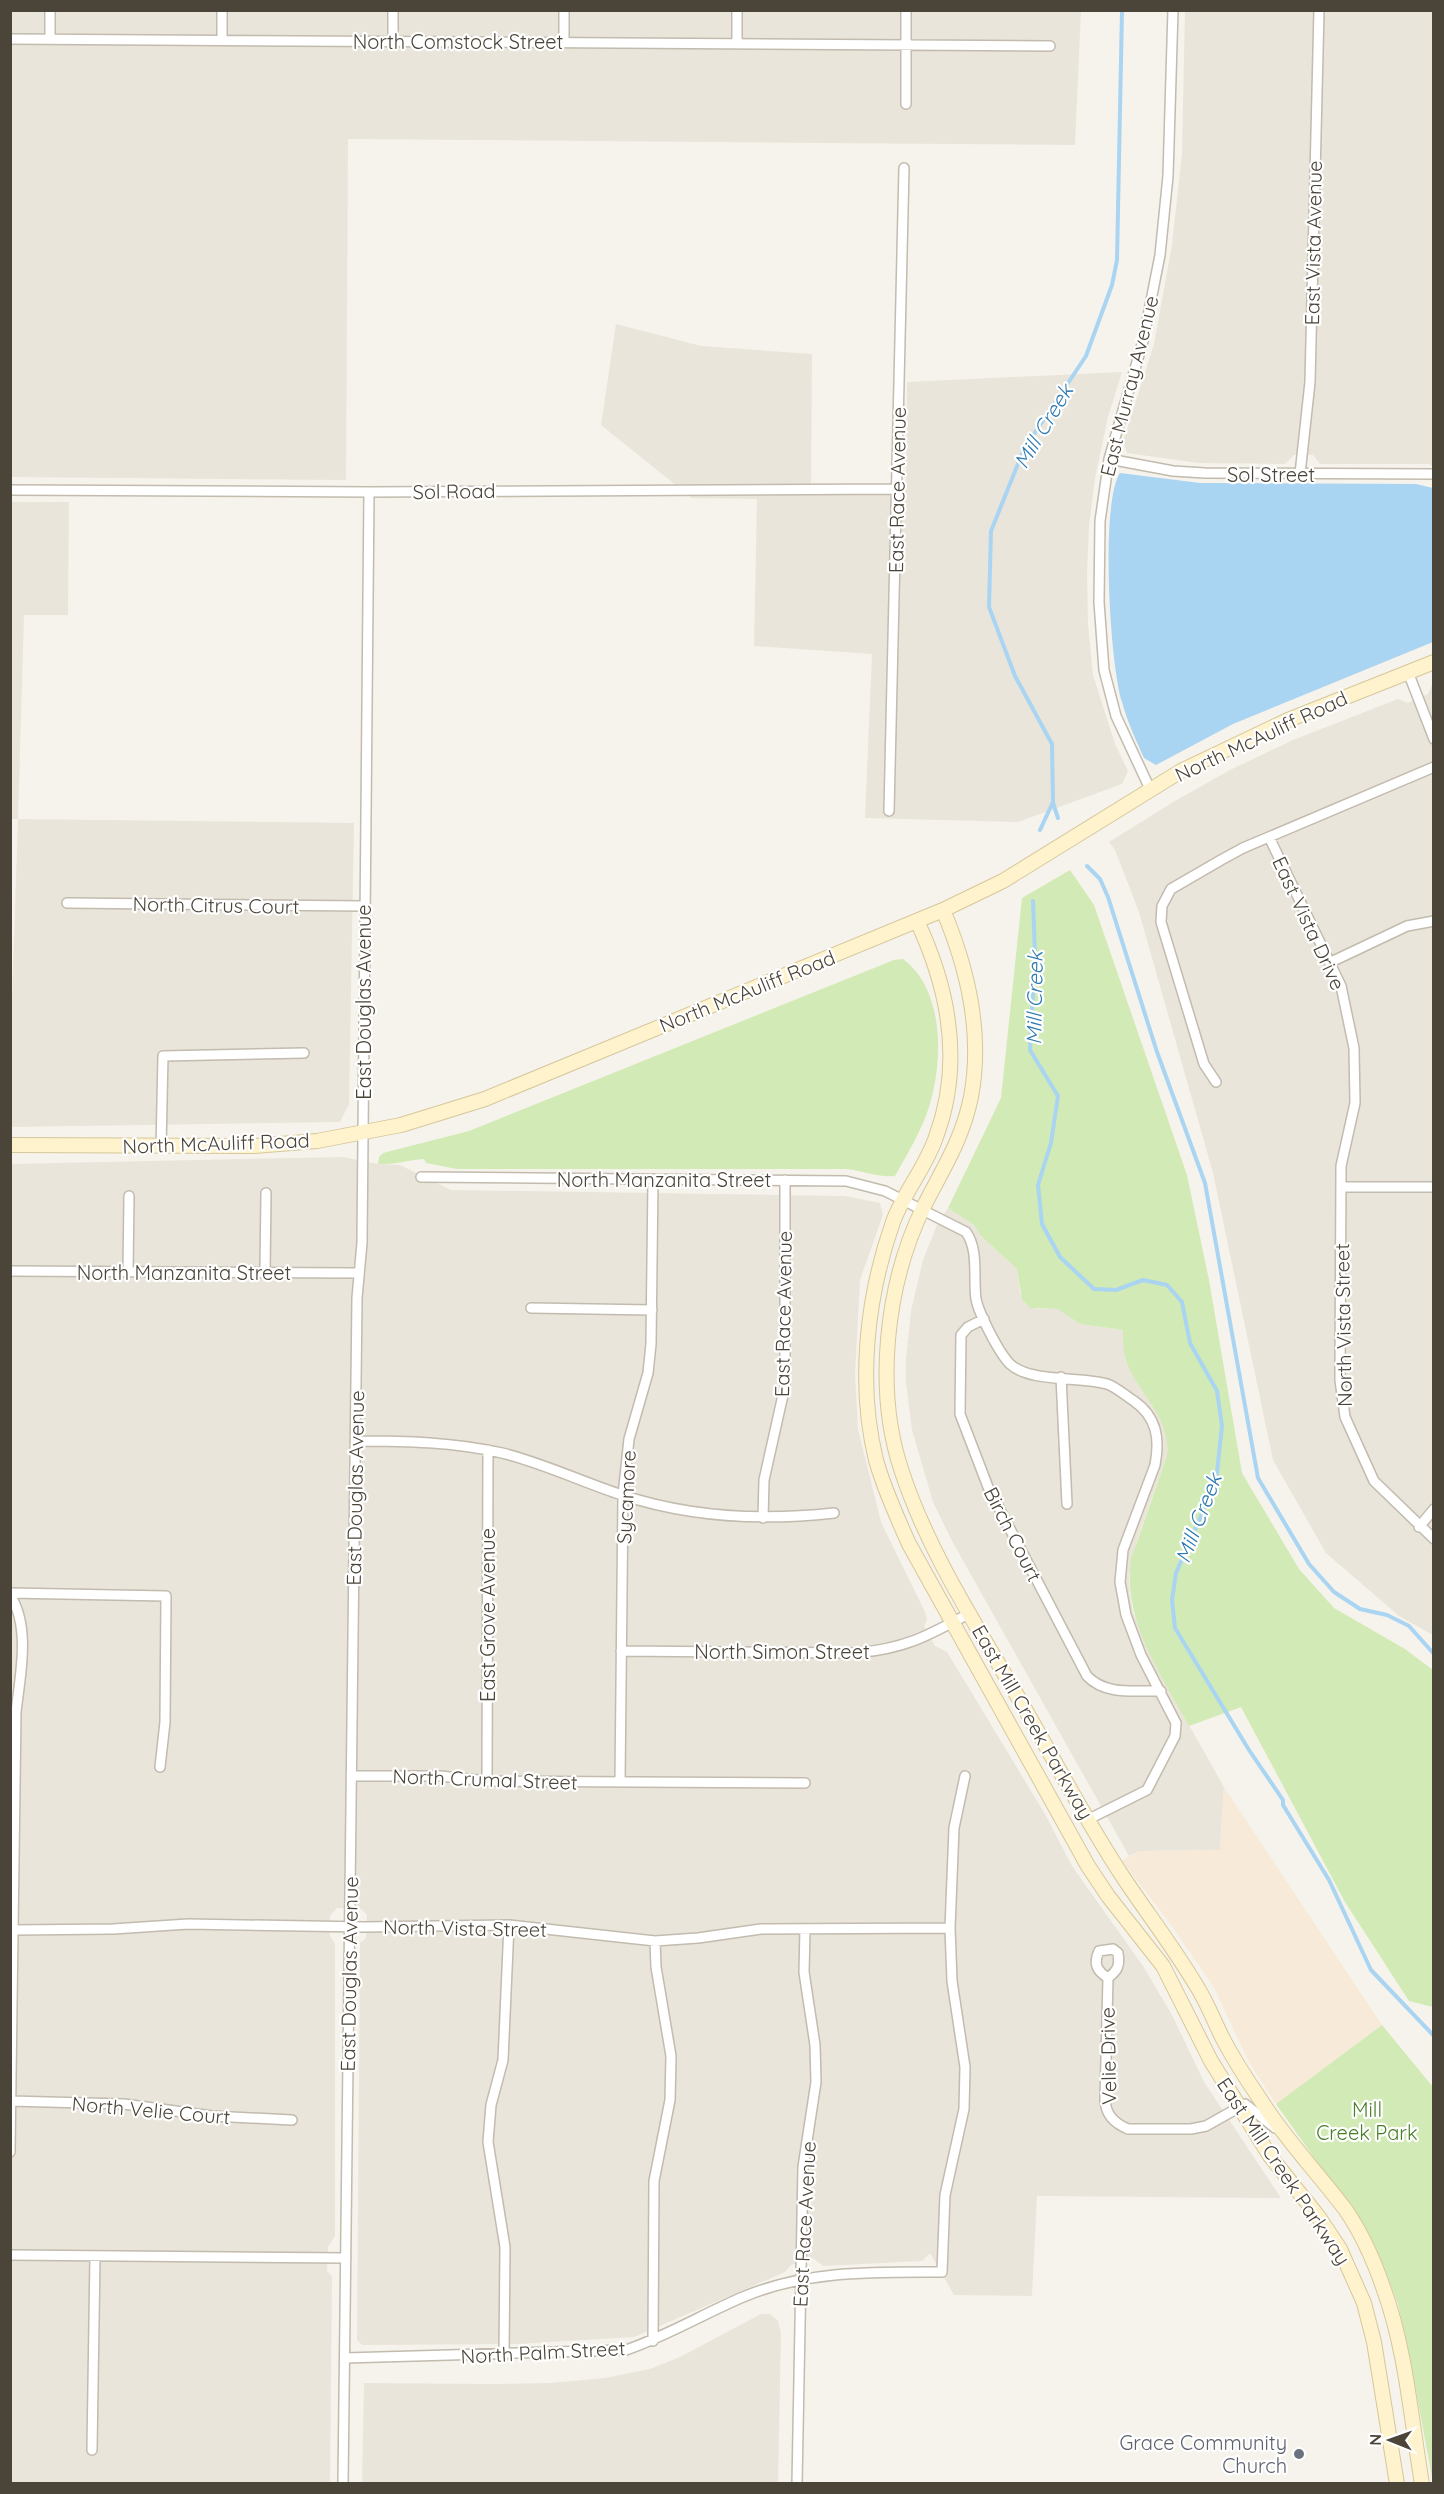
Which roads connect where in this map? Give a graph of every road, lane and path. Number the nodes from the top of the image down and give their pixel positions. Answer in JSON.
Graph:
{"nodes":[{"id":1,"x":50,"y":10,"type":"edge"},
{"id":2,"x":222,"y":10,"type":"edge"},
{"id":3,"x":393,"y":10,"type":"edge"},
{"id":4,"x":564,"y":10,"type":"edge"},
{"id":5,"x":737,"y":10,"type":"edge"},
{"id":6,"x":906,"y":10,"type":"edge"},
{"id":7,"x":1173,"y":10,"type":"edge"},
{"id":8,"x":1319,"y":10,"type":"edge"},
{"id":9,"x":10,"y":39,"type":"edge"},
{"id":10,"x":50,"y":39,"type":"junction"},
{"id":11,"x":222,"y":39,"type":"junction"},
{"id":12,"x":393,"y":41,"type":"junction"},
{"id":13,"x":564,"y":42,"type":"junction"},
{"id":14,"x":736,"y":43,"type":"junction"},
{"id":15,"x":906,"y":44,"type":"junction"},
{"id":16,"x":1050,"y":46,"type":"dead end"},
{"id":17,"x":906,"y":104,"type":"dead end"},
{"id":18,"x":904,"y":168,"type":"dead end"},
{"id":19,"x":1109,"y":459,"type":"junction"},
{"id":20,"x":1300,"y":474,"type":"junction"},
{"id":21,"x":1434,"y":474,"type":"edge"},
{"id":22,"x":897,"y":489,"type":"junction"},
{"id":23,"x":10,"y":490,"type":"edge"},
{"id":24,"x":369,"y":492,"type":"junction"},
{"id":25,"x":1434,"y":662,"type":"edge"},
{"id":26,"x":1408,"y":672,"type":"junction"},
{"id":27,"x":1434,"y":739,"type":"edge"},
{"id":28,"x":1434,"y":767,"type":"edge"},
{"id":29,"x":1150,"y":789,"type":"junction"},
{"id":30,"x":889,"y":811,"type":"dead end"},
{"id":31,"x":1269,"y":837,"type":"junction"},
{"id":32,"x":67,"y":903,"type":"dead end"},
{"id":33,"x":364,"y":906,"type":"junction"},
{"id":34,"x":943,"y":910,"type":"junction"},
{"id":35,"x":917,"y":921,"type":"junction"},
{"id":36,"x":1434,"y":921,"type":"edge"},
{"id":37,"x":1331,"y":962,"type":"junction"},
{"id":38,"x":304,"y":1053,"type":"dead end"},
{"id":39,"x":1216,"y":1082,"type":"dead end"},
{"id":40,"x":362,"y":1133,"type":"junction"},
{"id":41,"x":10,"y":1144,"type":"edge"},
{"id":42,"x":161,"y":1148,"type":"junction"},
{"id":43,"x":421,"y":1177,"type":"dead end"},
{"id":44,"x":653,"y":1180,"type":"junction"},
{"id":45,"x":785,"y":1180,"type":"junction"},
{"id":46,"x":1341,"y":1187,"type":"junction"},
{"id":47,"x":1434,"y":1187,"type":"edge"},
{"id":48,"x":266,"y":1193,"type":"dead end"},
{"id":49,"x":129,"y":1196,"type":"dead end"},
{"id":50,"x":903,"y":1200,"type":"junction"},
{"id":51,"x":923,"y":1209,"type":"junction"},
{"id":52,"x":10,"y":1271,"type":"edge"},
{"id":53,"x":128,"y":1271,"type":"junction"},
{"id":54,"x":265,"y":1271,"type":"junction"},
{"id":55,"x":358,"y":1274,"type":"junction"},
{"id":56,"x":531,"y":1308,"type":"dead end"},
{"id":57,"x":652,"y":1310,"type":"junction"},
{"id":58,"x":984,"y":1319,"type":"junction"},
{"id":59,"x":1060,"y":1377,"type":"junction"},
{"id":60,"x":356,"y":1441,"type":"junction"},
{"id":61,"x":488,"y":1450,"type":"junction"},
{"id":62,"x":623,"y":1496,"type":"junction"},
{"id":63,"x":1067,"y":1504,"type":"dead end"},
{"id":64,"x":1434,"y":1509,"type":"edge"},
{"id":65,"x":834,"y":1512,"type":"dead end"},
{"id":66,"x":763,"y":1518,"type":"junction"},
{"id":67,"x":1419,"y":1527,"type":"junction"},
{"id":68,"x":1434,"y":1539,"type":"edge"},
{"id":69,"x":10,"y":1594,"type":"edge"},
{"id":70,"x":970,"y":1613,"type":"junction"},
{"id":71,"x":951,"y":1623,"type":"junction"},
{"id":72,"x":621,"y":1650,"type":"junction"},
{"id":73,"x":1161,"y":1691,"type":"junction"},
{"id":74,"x":160,"y":1767,"type":"dead end"},
{"id":75,"x":351,"y":1776,"type":"junction"},
{"id":76,"x":965,"y":1776,"type":"dead end"},
{"id":77,"x":487,"y":1781,"type":"junction"},
{"id":78,"x":620,"y":1782,"type":"junction"},
{"id":79,"x":805,"y":1783,"type":"dead end"},
{"id":80,"x":1089,"y":1819,"type":"junction"},
{"id":81,"x":509,"y":1925,"type":"junction"},
{"id":82,"x":350,"y":1927,"type":"junction"},
{"id":83,"x":805,"y":1929,"type":"junction"},
{"id":84,"x":950,"y":1929,"type":"junction"},
{"id":85,"x":15,"y":1930,"type":"junction"},
{"id":86,"x":655,"y":1941,"type":"junction"},
{"id":87,"x":1108,"y":1978,"type":"dead end"},
{"id":88,"x":11,"y":2101,"type":"edge"},
{"id":89,"x":1239,"y":2106,"type":"junction"},
{"id":90,"x":292,"y":2120,"type":"dead end"},
{"id":91,"x":1284,"y":2135,"type":"junction"},
{"id":92,"x":10,"y":2152,"type":"edge"},
{"id":93,"x":10,"y":2255,"type":"edge"},
{"id":94,"x":95,"y":2256,"type":"junction"},
{"id":95,"x":346,"y":2259,"type":"junction"},
{"id":96,"x":801,"y":2280,"type":"junction"},
{"id":97,"x":652,"y":2341,"type":"junction"},
{"id":98,"x":504,"y":2355,"type":"junction"},
{"id":99,"x":345,"y":2358,"type":"junction"},
{"id":100,"x":92,"y":2450,"type":"dead end"},
{"id":101,"x":343,"y":2484,"type":"edge"},
{"id":102,"x":797,"y":2484,"type":"edge"},
{"id":103,"x":1397,"y":2484,"type":"edge"},
{"id":104,"x":1422,"y":2484,"type":"edge"}],
"edges":[{"from":1,"to":10,"type":"street"},
{"from":2,"to":11,"type":"street"},
{"from":3,"to":12,"type":"street"},
{"from":4,"to":13,"type":"street"},
{"from":5,"to":14,"type":"street"},
{"from":6,"to":15,"type":"street"},
{"from":7,"to":19,"type":"street","name":"East Murray Avenue"},
{"from":8,"to":20,"type":"street","name":"East Vista Avenue"},
{"from":9,"to":10,"type":"street","name":"North Comstock Street"},
{"from":10,"to":11,"type":"street","name":"North Comstock Street"},
{"from":11,"to":12,"type":"street","name":"North Comstock Street"},
{"from":12,"to":13,"type":"street","name":"North Comstock Street"},
{"from":13,"to":14,"type":"street","name":"North Comstock Street"},
{"from":14,"to":15,"type":"street","name":"North Comstock Street"},
{"from":15,"to":16,"type":"street","name":"North Comstock Street"},
{"from":15,"to":17,"type":"street"},
{"from":18,"to":22,"type":"street","name":"East Race Avenue"},
{"from":19,"to":20,"type":"street","name":"Sol Street"},
{"from":19,"to":29,"type":"street","name":"East Murray Avenue"},
{"from":20,"to":21,"type":"street","name":"Sol Street"},
{"from":22,"to":24,"type":"street","name":"Sol Road"},
{"from":22,"to":30,"type":"street","name":"East Race Avenue"},
{"from":23,"to":24,"type":"street","name":"Sol Road"},
{"from":24,"to":33,"type":"street","name":"East Douglas Avenue"},
{"from":25,"to":26,"type":"street","name":"North McAuliff Road"},
{"from":26,"to":27,"type":"street"},
{"from":26,"to":29,"type":"street","name":"North McAuliff Road"},
{"from":28,"to":31,"type":"street"},
{"from":29,"to":34,"type":"street","name":"North McAuliff Road"},
{"from":31,"to":37,"type":"street","name":"East Vista Drive"},
{"from":31,"to":39,"type":"street"},
{"from":32,"to":33,"type":"street","name":"North Citrus Court"},
{"from":33,"to":40,"type":"street","name":"East Douglas Avenue"},
{"from":34,"to":35,"type":"street","name":"North McAuliff Road"},
{"from":34,"to":51,"type":"street","name":"East Mill Creek Parkway"},
{"from":35,"to":40,"type":"street","name":"North McAuliff Road"},
{"from":35,"to":50,"type":"street","name":"East Mill Creek Parkway"},
{"from":36,"to":37,"type":"street"},
{"from":37,"to":46,"type":"street","name":"East Vista Drive"},
{"from":38,"to":42,"type":"street"},
{"from":40,"to":42,"type":"street","name":"North McAuliff Road"},
{"from":40,"to":55,"type":"street","name":"East Douglas Avenue"},
{"from":41,"to":42,"type":"street","name":"North McAuliff Road"},
{"from":43,"to":44,"type":"street","name":"North Manzanita Street"},
{"from":44,"to":45,"type":"street","name":"North Manzanita Street"},
{"from":44,"to":57,"type":"street","name":"Sycamore"},
{"from":45,"to":50,"type":"street","name":"North Manzanita Street"},
{"from":45,"to":66,"type":"street","name":"East Race Avenue"},
{"from":46,"to":47,"type":"street"},
{"from":46,"to":67,"type":"street","name":"North Vista Street"},
{"from":48,"to":54,"type":"street"},
{"from":49,"to":53,"type":"street"},
{"from":50,"to":51,"type":"street","name":"North Manzanita Street"},
{"from":50,"to":71,"type":"street","name":"East Mill Creek Parkway"},
{"from":51,"to":58,"type":"street","name":"North Manzanita Street"},
{"from":51,"to":70,"type":"street","name":"East Mill Creek Parkway"},
{"from":52,"to":53,"type":"street","name":"North Manzanita Street"},
{"from":53,"to":54,"type":"street","name":"North Manzanita Street"},
{"from":54,"to":55,"type":"street","name":"North Manzanita Street"},
{"from":55,"to":60,"type":"street","name":"East Douglas Avenue"},
{"from":56,"to":57,"type":"street"},
{"from":57,"to":62,"type":"street","name":"Sycamore"},
{"from":58,"to":59,"type":"street","name":"North Manzanita Street"},
{"from":58,"to":73,"type":"street","name":"Birch Court"},
{"from":59,"to":63,"type":"street"},
{"from":59,"to":73,"type":"street","name":"North Manzanita Street"},
{"from":60,"to":61,"type":"street"},
{"from":60,"to":75,"type":"street","name":"East Douglas Avenue"},
{"from":61,"to":62,"type":"street"},
{"from":61,"to":77,"type":"street","name":"East Grove Avenue"},
{"from":62,"to":66,"type":"street"},
{"from":62,"to":72,"type":"street","name":"Sycamore"},
{"from":64,"to":67,"type":"street"},
{"from":65,"to":66,"type":"street"},
{"from":67,"to":68,"type":"street","name":"North Vista Street"},
{"from":69,"to":74,"type":"street"},
{"from":69,"to":85,"type":"street"},
{"from":70,"to":71,"type":"street","name":"North Simon Street"},
{"from":70,"to":80,"type":"street","name":"East Mill Creek Parkway"},
{"from":71,"to":72,"type":"street","name":"North Simon Street"},
{"from":71,"to":89,"type":"street","name":"East Mill Creek Parkway"},
{"from":72,"to":78,"type":"street","name":"Sycamore"},
{"from":73,"to":80,"type":"street","name":"North Manzanita Street"},
{"from":75,"to":77,"type":"street","name":"North Crumal Street"},
{"from":75,"to":82,"type":"street","name":"East Douglas Avenue"},
{"from":76,"to":84,"type":"street"},
{"from":77,"to":78,"type":"street","name":"North Crumal Street"},
{"from":78,"to":79,"type":"street","name":"North Crumal Street"},
{"from":80,"to":91,"type":"street","name":"East Mill Creek Parkway"},
{"from":81,"to":82,"type":"street","name":"North Vista Street"},
{"from":81,"to":86,"type":"street","name":"North Vista Street"},
{"from":81,"to":98,"type":"street"},
{"from":82,"to":85,"type":"street","name":"North Vista Street"},
{"from":82,"to":95,"type":"street","name":"East Douglas Avenue"},
{"from":83,"to":84,"type":"street","name":"North Vista Street"},
{"from":83,"to":86,"type":"street","name":"North Vista Street"},
{"from":83,"to":96,"type":"street","name":"East Race Avenue"},
{"from":84,"to":96,"type":"street","name":"North Palm Street"},
{"from":85,"to":88,"type":"street"},
{"from":86,"to":97,"type":"street"},
{"from":87,"to":89,"type":"street","name":"Velie Drive"},
{"from":88,"to":90,"type":"street","name":"North Velie Court"},
{"from":88,"to":92,"type":"street"},
{"from":89,"to":91,"type":"street"},
{"from":89,"to":103,"type":"street","name":"East Mill Creek Parkway"},
{"from":91,"to":104,"type":"street","name":"East Mill Creek Parkway"},
{"from":93,"to":94,"type":"street"},
{"from":94,"to":95,"type":"street"},
{"from":94,"to":100,"type":"street"},
{"from":95,"to":99,"type":"street","name":"East Douglas Avenue"},
{"from":96,"to":97,"type":"street","name":"North Palm Street"},
{"from":96,"to":102,"type":"street","name":"East Race Avenue"},
{"from":97,"to":98,"type":"street","name":"North Palm Street"},
{"from":98,"to":99,"type":"street","name":"North Palm Street"},
{"from":99,"to":101,"type":"street","name":"East Douglas Avenue"}]}
